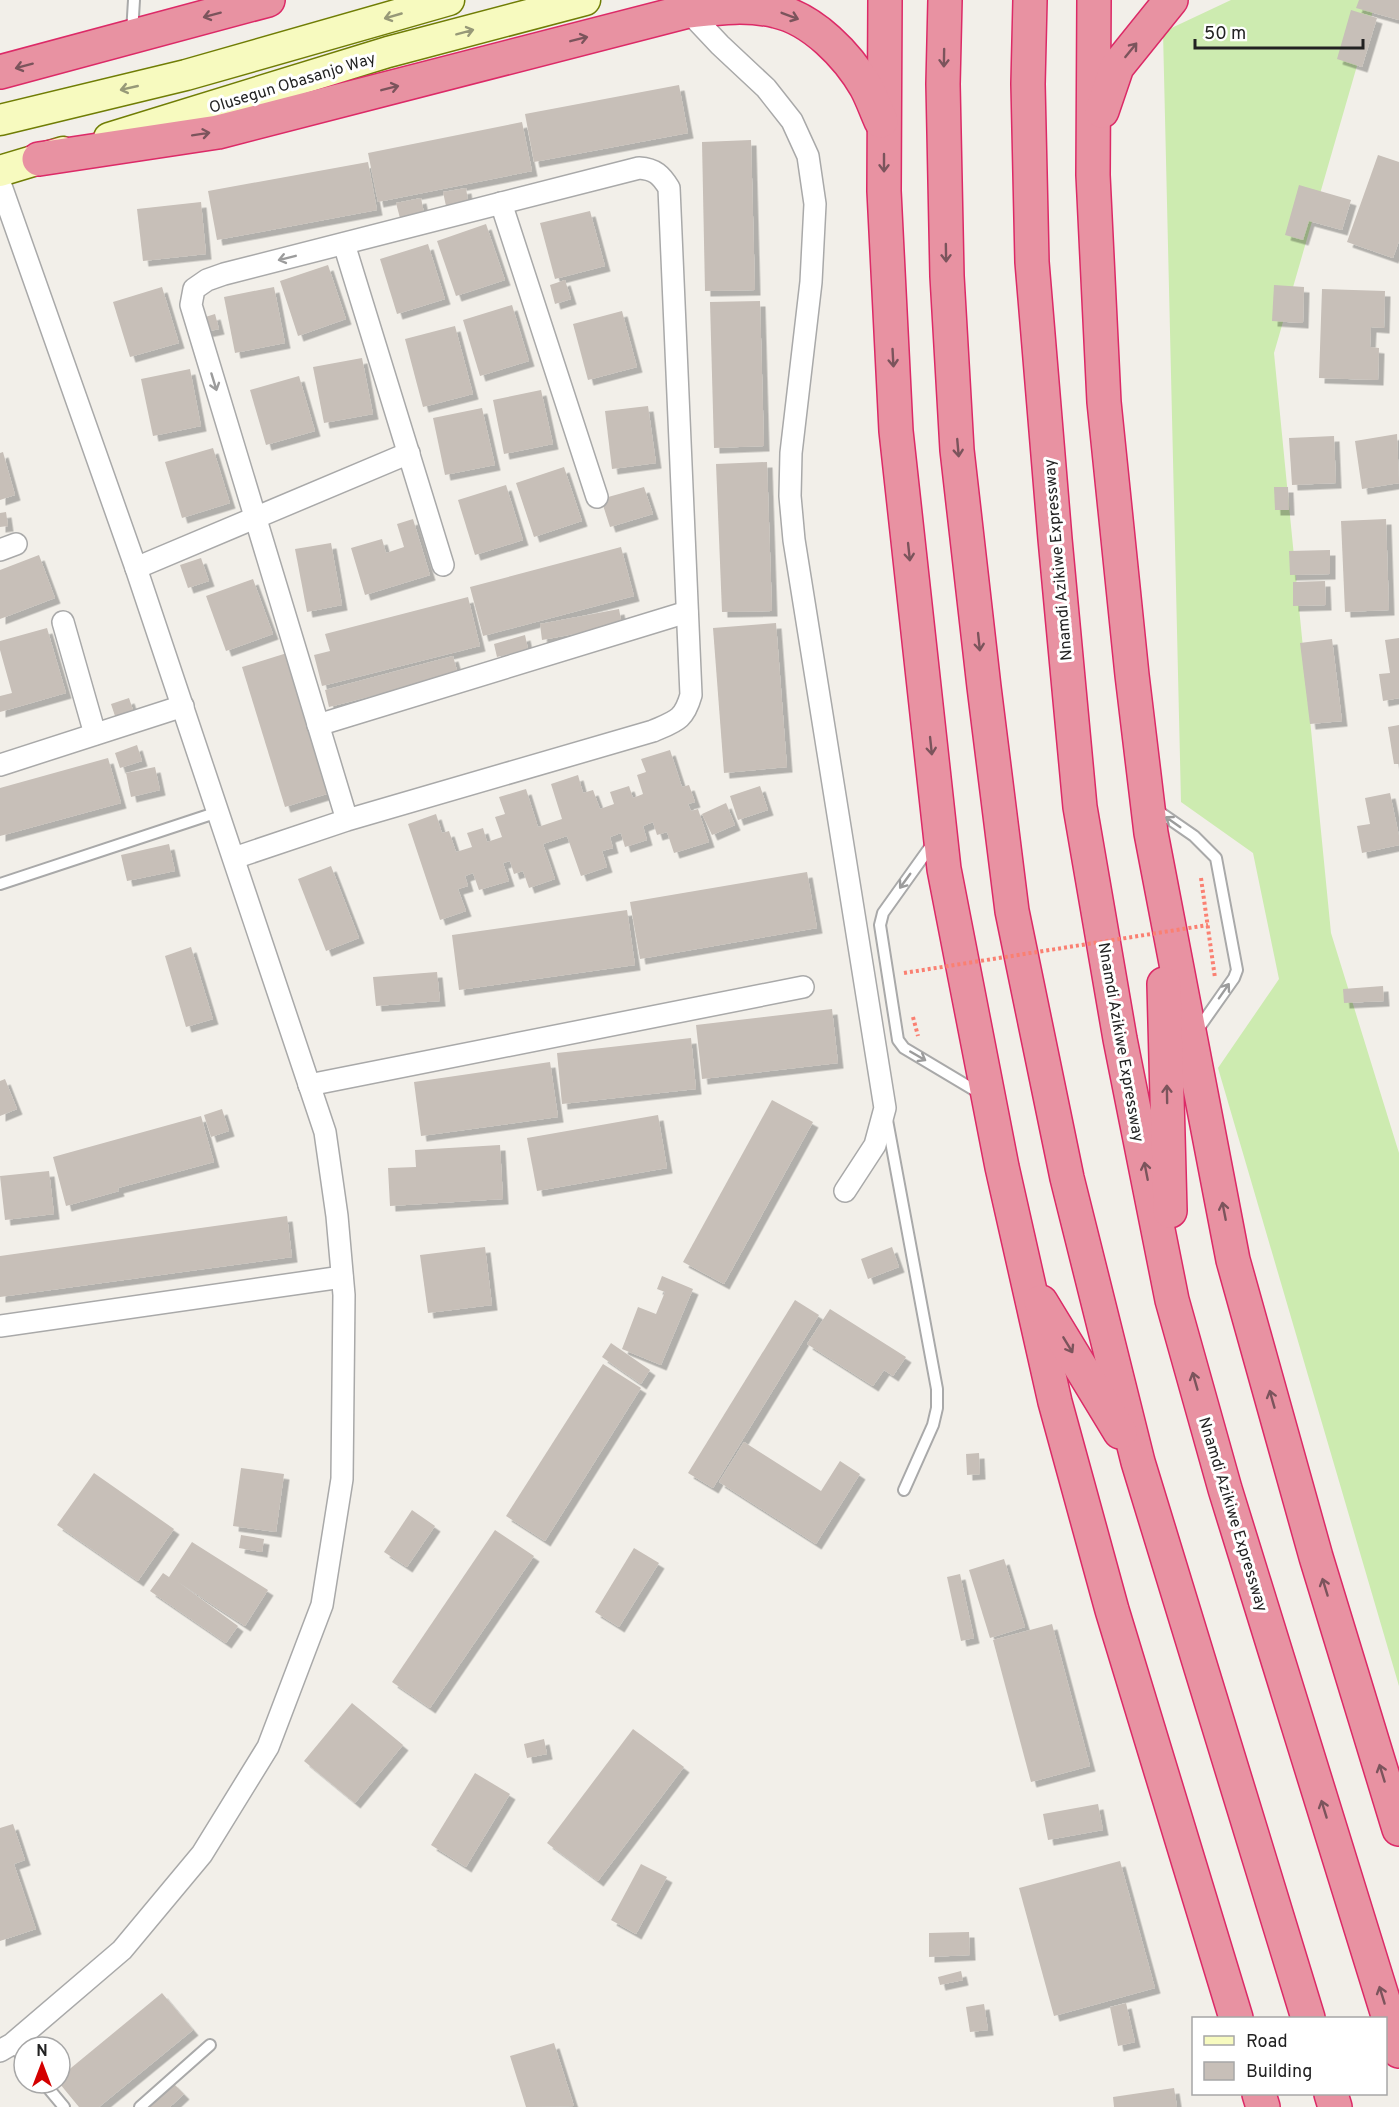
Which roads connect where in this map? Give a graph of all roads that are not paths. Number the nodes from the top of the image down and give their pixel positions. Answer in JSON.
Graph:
{"nodes":[{"id":1,"x":134,"y":0,"type":"edge"},
{"id":2,"x":268,"y":0,"type":"edge"},
{"id":3,"x":449,"y":0,"type":"edge"},
{"id":4,"x":585,"y":0,"type":"edge"},
{"id":5,"x":885,"y":0,"type":"edge"},
{"id":6,"x":945,"y":0,"type":"edge"},
{"id":7,"x":1030,"y":0,"type":"edge"},
{"id":8,"x":1094,"y":0,"type":"edge"},
{"id":9,"x":1171,"y":0,"type":"edge"},
{"id":10,"x":688,"y":11,"type":"junction"},
{"id":11,"x":131,"y":37,"type":"junction"},
{"id":12,"x":0,"y":72,"type":"edge"},
{"id":13,"x":0,"y":120,"type":"edge"},
{"id":14,"x":884,"y":129,"type":"junction"},
{"id":15,"x":1093,"y":142,"type":"junction"},
{"id":16,"x":39,"y":159,"type":"junction"},
{"id":17,"x":0,"y":171,"type":"edge"},
{"id":18,"x":0,"y":183,"type":"edge"},
{"id":19,"x":501,"y":203,"type":"junction"},
{"id":20,"x":344,"y":244,"type":"junction"},
{"id":21,"x":409,"y":453,"type":"junction"},
{"id":22,"x":597,"y":497,"type":"dead end"},
{"id":23,"x":255,"y":518,"type":"junction"},
{"id":24,"x":443,"y":565,"type":"dead end"},
{"id":25,"x":136,"y":568,"type":"junction"},
{"id":26,"x":687,"y":612,"type":"junction"},
{"id":27,"x":63,"y":622,"type":"dead end"},
{"id":28,"x":183,"y":706,"type":"junction"},
{"id":29,"x":318,"y":725,"type":"junction"},
{"id":30,"x":95,"y":734,"type":"junction"},
{"id":31,"x":0,"y":765,"type":"edge"},
{"id":32,"x":1148,"y":803,"type":"junction"},
{"id":33,"x":218,"y":812,"type":"junction"},
{"id":34,"x":347,"y":820,"type":"junction"},
{"id":35,"x":940,"y":833,"type":"junction"},
{"id":36,"x":234,"y":858,"type":"junction"},
{"id":37,"x":0,"y":884,"type":"edge"},
{"id":38,"x":1162,"y":889,"type":"junction"},
{"id":39,"x":803,"y":987,"type":"dead end"},
{"id":40,"x":1191,"y":1039,"type":"junction"},
{"id":41,"x":309,"y":1085,"type":"junction"},
{"id":42,"x":988,"y":1098,"type":"junction"},
{"id":43,"x":885,"y":1107,"type":"junction"},
{"id":44,"x":845,"y":1191,"type":"dead end"},
{"id":45,"x":342,"y":1277,"type":"junction"},
{"id":46,"x":1026,"y":1277,"type":"junction"},
{"id":47,"x":1172,"y":1300,"type":"junction"},
{"id":48,"x":0,"y":1326,"type":"edge"},
{"id":49,"x":1138,"y":1462,"type":"junction"},
{"id":50,"x":904,"y":1490,"type":"dead end"},
{"id":51,"x":1399,"y":1829,"type":"edge"},
{"id":52,"x":1235,"y":2017,"type":"edge"},
{"id":53,"x":1307,"y":2017,"type":"edge"},
{"id":54,"x":30,"y":2035,"type":"edge"},
{"id":55,"x":210,"y":2045,"type":"dead end"},
{"id":56,"x":1399,"y":2051,"type":"edge"},
{"id":57,"x":54,"y":2095,"type":"edge"},
{"id":58,"x":64,"y":2107,"type":"edge"},
{"id":59,"x":140,"y":2107,"type":"edge"}],
"edges":[{"from":1,"to":11,"type":"lane"},
{"from":2,"to":11,"type":"highway","one_way":true},
{"from":3,"to":13,"type":"main road","name":"Olusegun Obasanjo Way","one_way":true},
{"from":16,"to":4,"type":"main road","name":"Olusegun Obasanjo Way","one_way":true},
{"from":5,"to":14,"type":"highway"},
{"from":6,"to":49,"type":"highway","one_way":true},
{"from":47,"to":7,"type":"highway","name":"Nnamdi Azikiwe Expressway","one_way":true},
{"from":8,"to":15,"type":"highway"},
{"from":15,"to":9,"type":"highway","one_way":true},
{"from":10,"to":14,"type":"highway","one_way":true},
{"from":16,"to":10,"type":"highway","one_way":true},
{"from":10,"to":43,"type":"street"},
{"from":11,"to":12,"type":"highway","one_way":true},
{"from":14,"to":35,"type":"highway","one_way":true},
{"from":15,"to":32,"type":"highway"},
{"from":16,"to":17,"type":"main road","name":"Olusegun Obasanjo Way"},
{"from":18,"to":25,"type":"street"},
{"from":19,"to":20,"type":"street"},
{"from":19,"to":22,"type":"street"},
{"from":19,"to":26,"type":"street"},
{"from":20,"to":21,"type":"street"},
{"from":20,"to":23,"type":"street","one_way":true},
{"from":21,"to":23,"type":"street"},
{"from":21,"to":24,"type":"street"},
{"from":23,"to":25,"type":"street"},
{"from":23,"to":29,"type":"street"},
{"from":25,"to":28,"type":"street"},
{"from":26,"to":29,"type":"street"},
{"from":26,"to":34,"type":"street"},
{"from":27,"to":30,"type":"street"},
{"from":28,"to":30,"type":"street"},
{"from":28,"to":33,"type":"street"},
{"from":29,"to":34,"type":"street"},
{"from":30,"to":31,"type":"street"},
{"from":32,"to":38,"type":"highway"},
{"from":40,"to":32,"type":"lane","one_way":true},
{"from":33,"to":36,"type":"street"},
{"from":33,"to":37,"type":"lane"},
{"from":34,"to":36,"type":"street"},
{"from":35,"to":42,"type":"highway"},
{"from":35,"to":42,"type":"lane","one_way":true},
{"from":36,"to":41,"type":"street"},
{"from":38,"to":40,"type":"highway"},
{"from":47,"to":38,"type":"highway","one_way":true},
{"from":39,"to":41,"type":"street"},
{"from":51,"to":40,"type":"highway","one_way":true},
{"from":41,"to":45,"type":"street"},
{"from":42,"to":46,"type":"highway"},
{"from":43,"to":44,"type":"street"},
{"from":43,"to":50,"type":"lane"},
{"from":45,"to":48,"type":"street"},
{"from":45,"to":54,"type":"street"},
{"from":46,"to":49,"type":"highway","one_way":true},
{"from":46,"to":52,"type":"highway"},
{"from":56,"to":47,"type":"highway","name":"Nnamdi Azikiwe Expressway","one_way":true},
{"from":49,"to":53,"type":"highway"},
{"from":55,"to":59,"type":"lane"},
{"from":57,"to":58,"type":"lane"}]}
